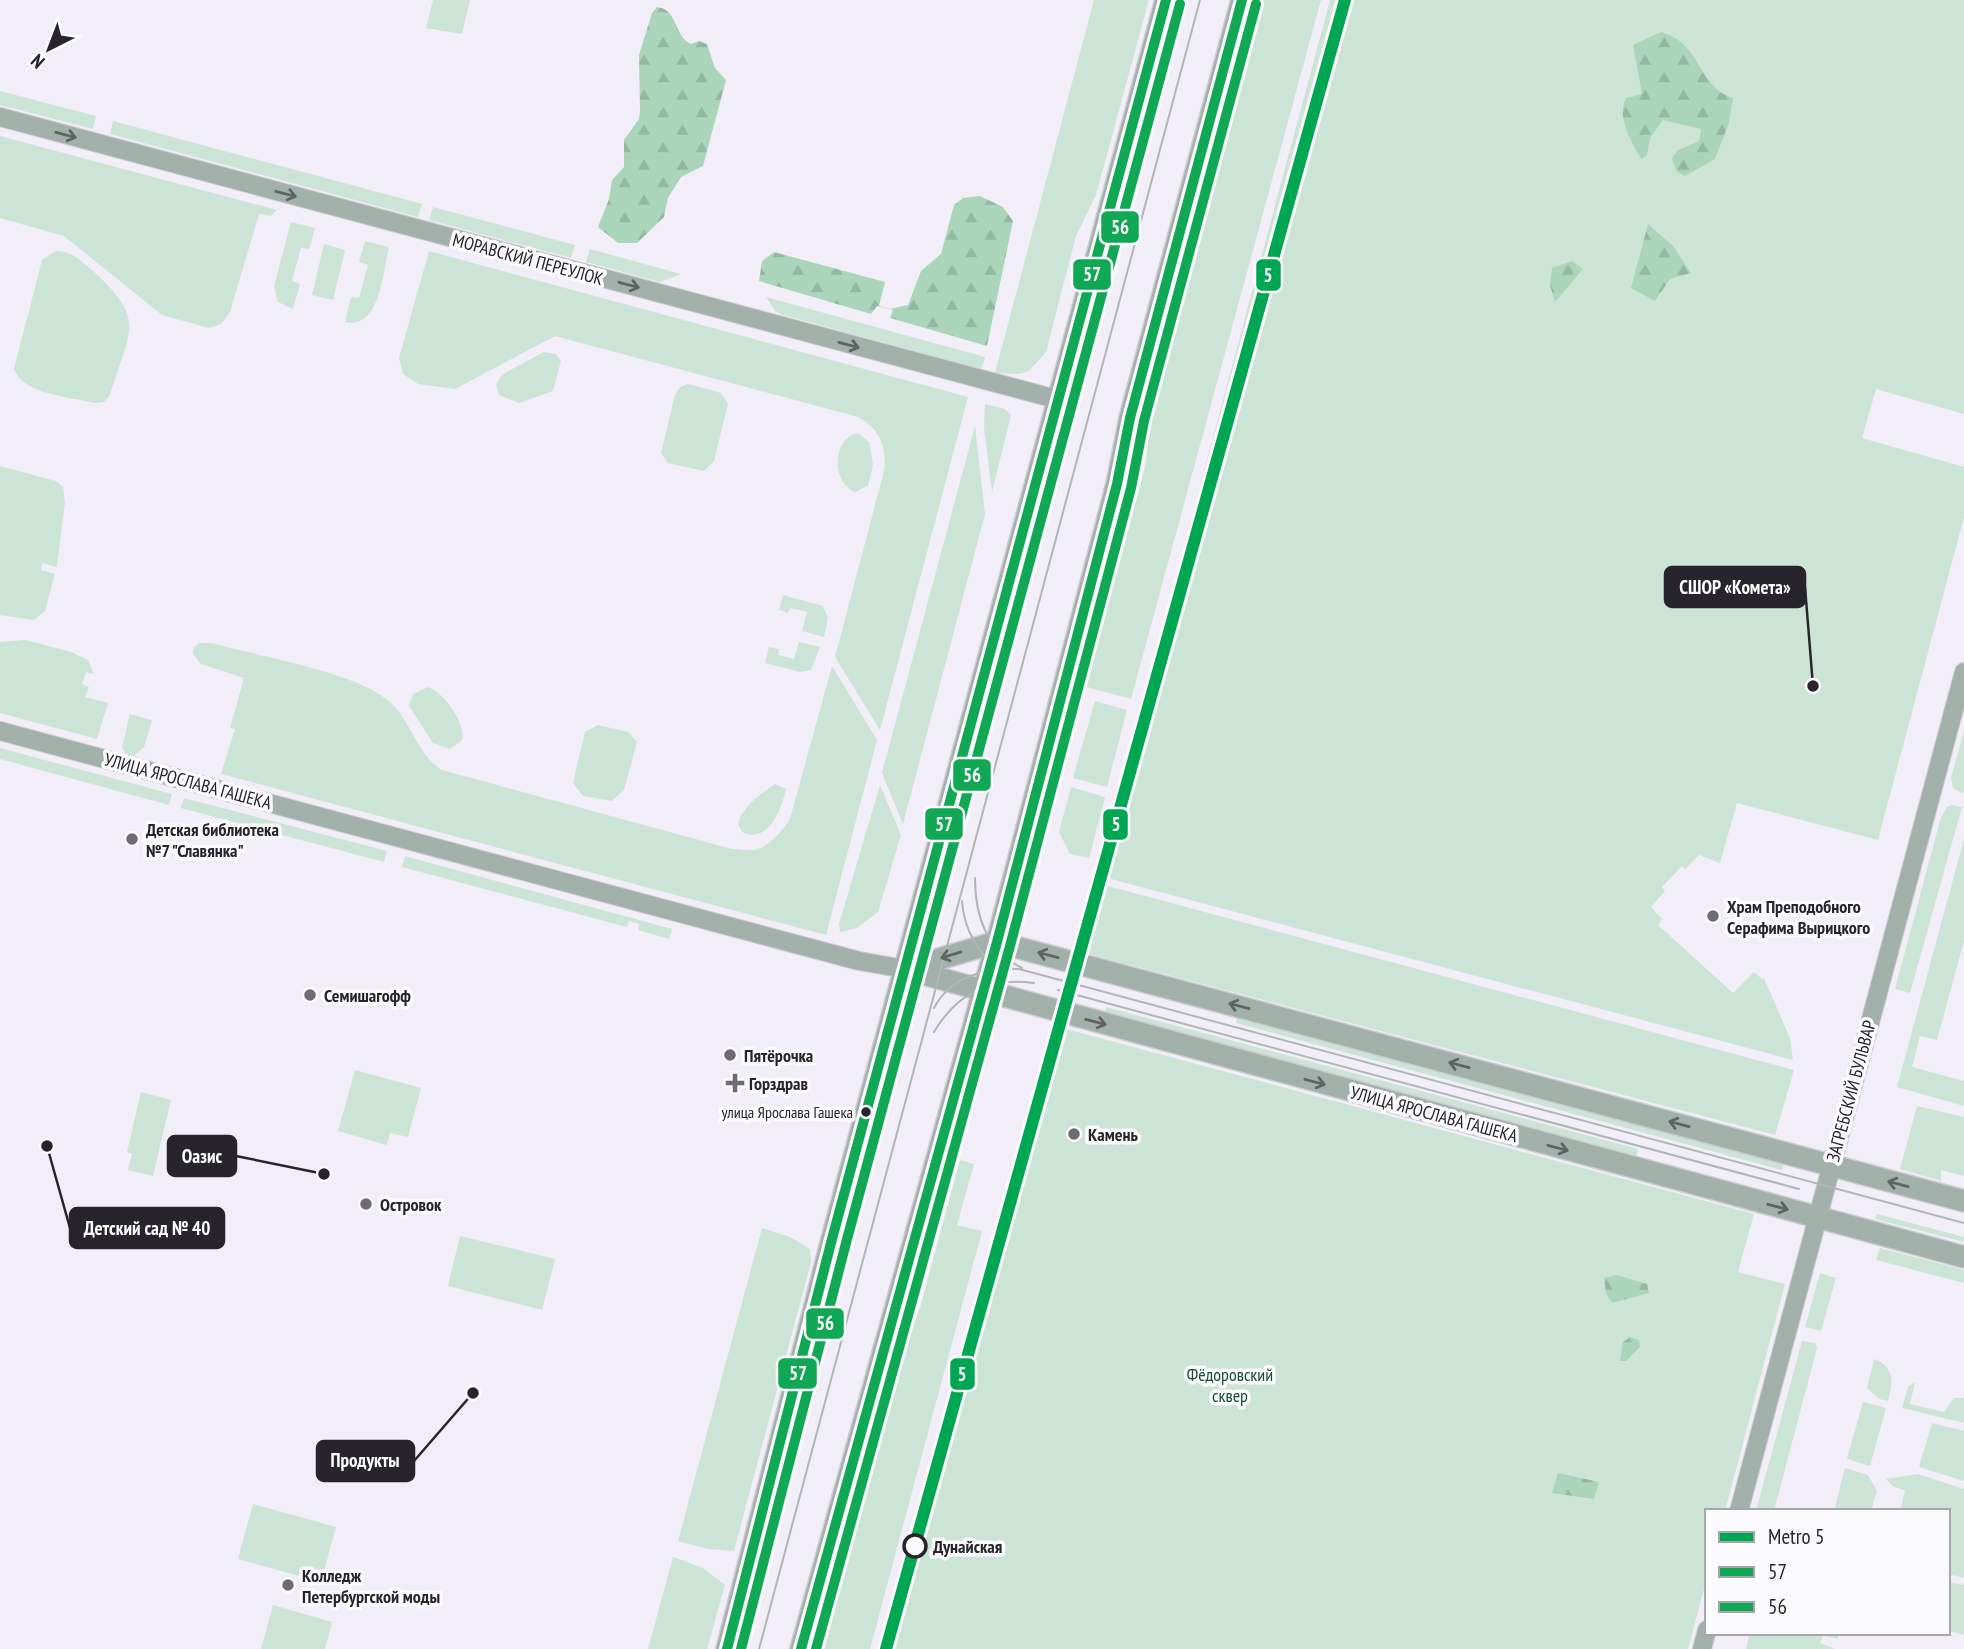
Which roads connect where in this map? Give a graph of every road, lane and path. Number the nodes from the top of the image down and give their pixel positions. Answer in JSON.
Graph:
{"nodes":[{"id":1,"x":1166,"y":0,"type":"edge"},
{"id":2,"x":1242,"y":0,"type":"edge"},
{"id":3,"x":0,"y":117,"type":"edge"},
{"id":4,"x":1056,"y":399,"type":"junction"},
{"id":5,"x":1964,"y":672,"type":"edge"},
{"id":6,"x":0,"y":731,"type":"edge"},
{"id":7,"x":997,"y":942,"type":"junction"},
{"id":8,"x":905,"y":969,"type":"junction"},
{"id":9,"x":983,"y":990,"type":"junction"},
{"id":10,"x":1832,"y":1165,"type":"junction"},
{"id":11,"x":1964,"y":1201,"type":"edge"},
{"id":12,"x":1817,"y":1218,"type":"junction"},
{"id":13,"x":1964,"y":1257,"type":"edge"},
{"id":14,"x":1740,"y":1509,"type":"edge"},
{"id":15,"x":727,"y":1649,"type":"edge"},
{"id":16,"x":801,"y":1649,"type":"edge"}],
"edges":[{"from":1,"to":4,"type":"street"},
{"from":2,"to":7,"type":"street"},
{"from":3,"to":4,"type":"street","name":"МОРАВСКИЙ ПЕРЕУЛОК","one_way":true},
{"from":4,"to":8,"type":"street"},
{"from":5,"to":10,"type":"street","name":"ЗАГРЕБСКИЙ БУЛЬВАР"},
{"from":6,"to":8,"type":"street","name":"УЛИЦА ЯРОСЛАВА ГАШЕКА"},
{"from":7,"to":8,"type":"street","name":"УЛИЦА ЯРОСЛАВА ГАШЕКА","one_way":true},
{"from":7,"to":9,"type":"street"},
{"from":10,"to":7,"type":"street","one_way":true},
{"from":8,"to":9,"type":"street","name":"УЛИЦА ЯРОСЛАВА ГАШЕКА"},
{"from":8,"to":15,"type":"street"},
{"from":9,"to":12,"type":"street","name":"УЛИЦА ЯРОСЛАВА ГАШЕКА","one_way":true},
{"from":9,"to":16,"type":"street"},
{"from":11,"to":10,"type":"street","one_way":true},
{"from":10,"to":12,"type":"street","name":"ЗАГРЕБСКИЙ БУЛЬВАР"},
{"from":12,"to":13,"type":"street","name":"УЛИЦА ЯРОСЛАВА ГАШЕКА"},
{"from":12,"to":14,"type":"street","name":"ЗАГРЕБСКИЙ БУЛЬВАР"}]}
